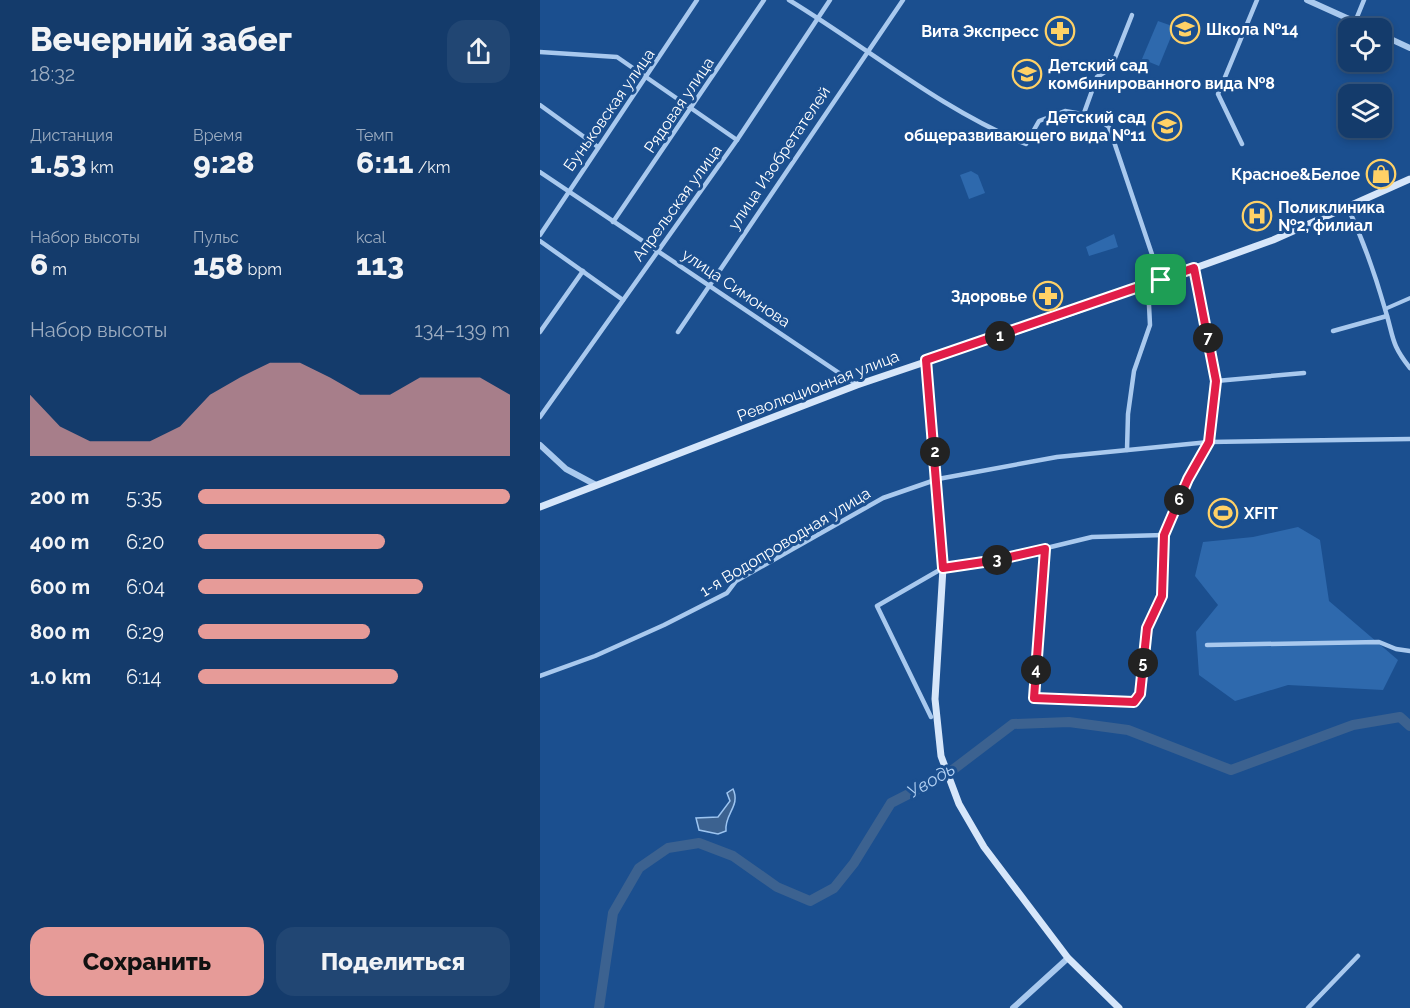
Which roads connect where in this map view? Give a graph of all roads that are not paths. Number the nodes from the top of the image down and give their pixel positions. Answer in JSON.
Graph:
{"nodes":[{"id":1,"x":697,"y":0,"type":"edge"},
{"id":2,"x":764,"y":0,"type":"edge"},
{"id":3,"x":789,"y":0,"type":"edge"},
{"id":4,"x":830,"y":0,"type":"edge"},
{"id":5,"x":903,"y":0,"type":"edge"},
{"id":6,"x":1257,"y":0,"type":"edge"},
{"id":7,"x":1306,"y":0,"type":"edge"},
{"id":8,"x":1364,"y":0,"type":"edge"},
{"id":9,"x":1132,"y":15,"type":"dead end"},
{"id":10,"x":818,"y":18,"type":"junction"},
{"id":11,"x":1346,"y":18,"type":"edge"},
{"id":12,"x":1357,"y":18,"type":"edge"},
{"id":13,"x":1392,"y":40,"type":"edge"},
{"id":14,"x":1410,"y":48,"type":"edge"},
{"id":15,"x":867,"y":49,"type":"junction"},
{"id":16,"x":540,"y":52,"type":"edge"},
{"id":17,"x":648,"y":76,"type":"junction"},
{"id":18,"x":540,"y":105,"type":"edge"},
{"id":19,"x":692,"y":108,"type":"junction"},
{"id":20,"x":1084,"y":113,"type":"junction"},
{"id":21,"x":737,"y":140,"type":"junction"},
{"id":22,"x":1242,"y":144,"type":"dead end"},
{"id":23,"x":598,"y":147,"type":"junction"},
{"id":24,"x":540,"y":172,"type":"edge"},
{"id":25,"x":1410,"y":179,"type":"edge"},
{"id":26,"x":567,"y":191,"type":"junction"},
{"id":27,"x":1348,"y":208,"type":"junction"},
{"id":28,"x":613,"y":222,"type":"junction"},
{"id":29,"x":540,"y":235,"type":"edge"},
{"id":30,"x":540,"y":241,"type":"edge"},
{"id":31,"x":657,"y":250,"type":"junction"},
{"id":32,"x":1194,"y":268,"type":"junction"},
{"id":33,"x":583,"y":271,"type":"junction"},
{"id":34,"x":1161,"y":280,"type":"junction"},
{"id":35,"x":709,"y":284,"type":"junction"},
{"id":36,"x":1148,"y":285,"type":"junction"},
{"id":37,"x":1410,"y":298,"type":"edge"},
{"id":38,"x":623,"y":300,"type":"junction"},
{"id":39,"x":1385,"y":309,"type":"junction"},
{"id":40,"x":1387,"y":316,"type":"junction"},
{"id":41,"x":1332,"y":331,"type":"dead end"},
{"id":42,"x":540,"y":332,"type":"edge"},
{"id":43,"x":678,"y":332,"type":"dead end"},
{"id":44,"x":926,"y":360,"type":"junction"},
{"id":45,"x":1410,"y":368,"type":"edge"},
{"id":46,"x":1305,"y":373,"type":"dead end"},
{"id":47,"x":1216,"y":381,"type":"junction"},
{"id":48,"x":856,"y":385,"type":"junction"},
{"id":49,"x":540,"y":417,"type":"edge"},
{"id":50,"x":1410,"y":439,"type":"edge"},
{"id":51,"x":1209,"y":442,"type":"junction"},
{"id":52,"x":540,"y":445,"type":"edge"},
{"id":53,"x":1127,"y":450,"type":"junction"},
{"id":54,"x":938,"y":479,"type":"junction"},
{"id":55,"x":597,"y":485,"type":"junction"},
{"id":56,"x":540,"y":507,"type":"edge"},
{"id":57,"x":1164,"y":535,"type":"junction"},
{"id":58,"x":1045,"y":549,"type":"junction"},
{"id":59,"x":943,"y":568,"type":"junction"},
{"id":60,"x":1207,"y":645,"type":"dead end"},
{"id":61,"x":1410,"y":651,"type":"edge"},
{"id":62,"x":540,"y":676,"type":"edge"},
{"id":63,"x":931,"y":717,"type":"dead end"},
{"id":64,"x":1358,"y":956,"type":"dead end"},
{"id":65,"x":1068,"y":958,"type":"junction"},
{"id":66,"x":1013,"y":1008,"type":"edge"},
{"id":67,"x":1119,"y":1008,"type":"edge"},
{"id":68,"x":1308,"y":1008,"type":"edge"}],
"edges":[{"from":1,"to":17,"type":"street","name":"Буньковская улица"},
{"from":2,"to":19,"type":"street","name":"Рядовая улица"},
{"from":3,"to":10,"type":"street"},
{"from":4,"to":10,"type":"street","name":"Апрельская улица"},
{"from":5,"to":15,"type":"street","name":"улица Изобретателей"},
{"from":6,"to":22,"type":"street"},
{"from":7,"to":11,"type":"street"},
{"from":8,"to":12,"type":"street"},
{"from":9,"to":20,"type":"street"},
{"from":10,"to":15,"type":"street"},
{"from":10,"to":21,"type":"street","name":"Апрельская улица"},
{"from":13,"to":14,"type":"street"},
{"from":15,"to":20,"type":"street"},
{"from":15,"to":35,"type":"street","name":"улица Изобретателей"},
{"from":16,"to":17,"type":"street"},
{"from":17,"to":19,"type":"street"},
{"from":17,"to":23,"type":"street","name":"Буньковская улица"},
{"from":18,"to":23,"type":"street"},
{"from":19,"to":21,"type":"street"},
{"from":19,"to":28,"type":"street","name":"Рядовая улица"},
{"from":20,"to":34,"type":"street"},
{"from":21,"to":31,"type":"street","name":"Апрельская улица"},
{"from":23,"to":26,"type":"street","name":"Буньковская улица"},
{"from":24,"to":26,"type":"street","name":"улица Симонова"},
{"from":25,"to":27,"type":"main road","name":"Революционная улица"},
{"from":26,"to":28,"type":"street","name":"улица Симонова"},
{"from":26,"to":29,"type":"street","name":"Буньковская улица"},
{"from":27,"to":32,"type":"main road","name":"Революционная улица"},
{"from":27,"to":39,"type":"street"},
{"from":28,"to":31,"type":"street","name":"улица Симонова"},
{"from":30,"to":33,"type":"street"},
{"from":31,"to":35,"type":"street","name":"улица Симонова"},
{"from":31,"to":38,"type":"street","name":"Апрельская улица"},
{"from":32,"to":34,"type":"main road","name":"Революционная улица"},
{"from":32,"to":47,"type":"street"},
{"from":33,"to":38,"type":"street"},
{"from":33,"to":42,"type":"street"},
{"from":34,"to":36,"type":"main road","name":"Революционная улица"},
{"from":35,"to":43,"type":"street","name":"улица Изобретателей"},
{"from":35,"to":48,"type":"street","name":"улица Симонова"},
{"from":36,"to":44,"type":"main road","name":"Революционная улица"},
{"from":36,"to":53,"type":"street"},
{"from":37,"to":39,"type":"street"},
{"from":38,"to":49,"type":"street","name":"Апрельская улица"},
{"from":39,"to":40,"type":"street"},
{"from":40,"to":41,"type":"street"},
{"from":40,"to":45,"type":"street"},
{"from":44,"to":48,"type":"main road","name":"Революционная улица"},
{"from":44,"to":54,"type":"main road"},
{"from":46,"to":47,"type":"street"},
{"from":47,"to":51,"type":"street"},
{"from":48,"to":55,"type":"main road","name":"Революционная улица"},
{"from":50,"to":51,"type":"street","name":"1-я Водопроводная улица"},
{"from":51,"to":53,"type":"street","name":"1-я Водопроводная улица"},
{"from":51,"to":57,"type":"street"},
{"from":52,"to":55,"type":"street"},
{"from":53,"to":54,"type":"street","name":"1-я Водопроводная улица"},
{"from":54,"to":59,"type":"main road"},
{"from":54,"to":62,"type":"street","name":"1-я Водопроводная улица"},
{"from":55,"to":56,"type":"main road","name":"Революционная улица"},
{"from":57,"to":58,"type":"street"},
{"from":57,"to":58,"type":"street"},
{"from":58,"to":59,"type":"street"},
{"from":59,"to":63,"type":"street"},
{"from":59,"to":65,"type":"main road"},
{"from":60,"to":61,"type":"street"},
{"from":64,"to":68,"type":"street"},
{"from":65,"to":66,"type":"street"},
{"from":65,"to":67,"type":"main road"}]}
